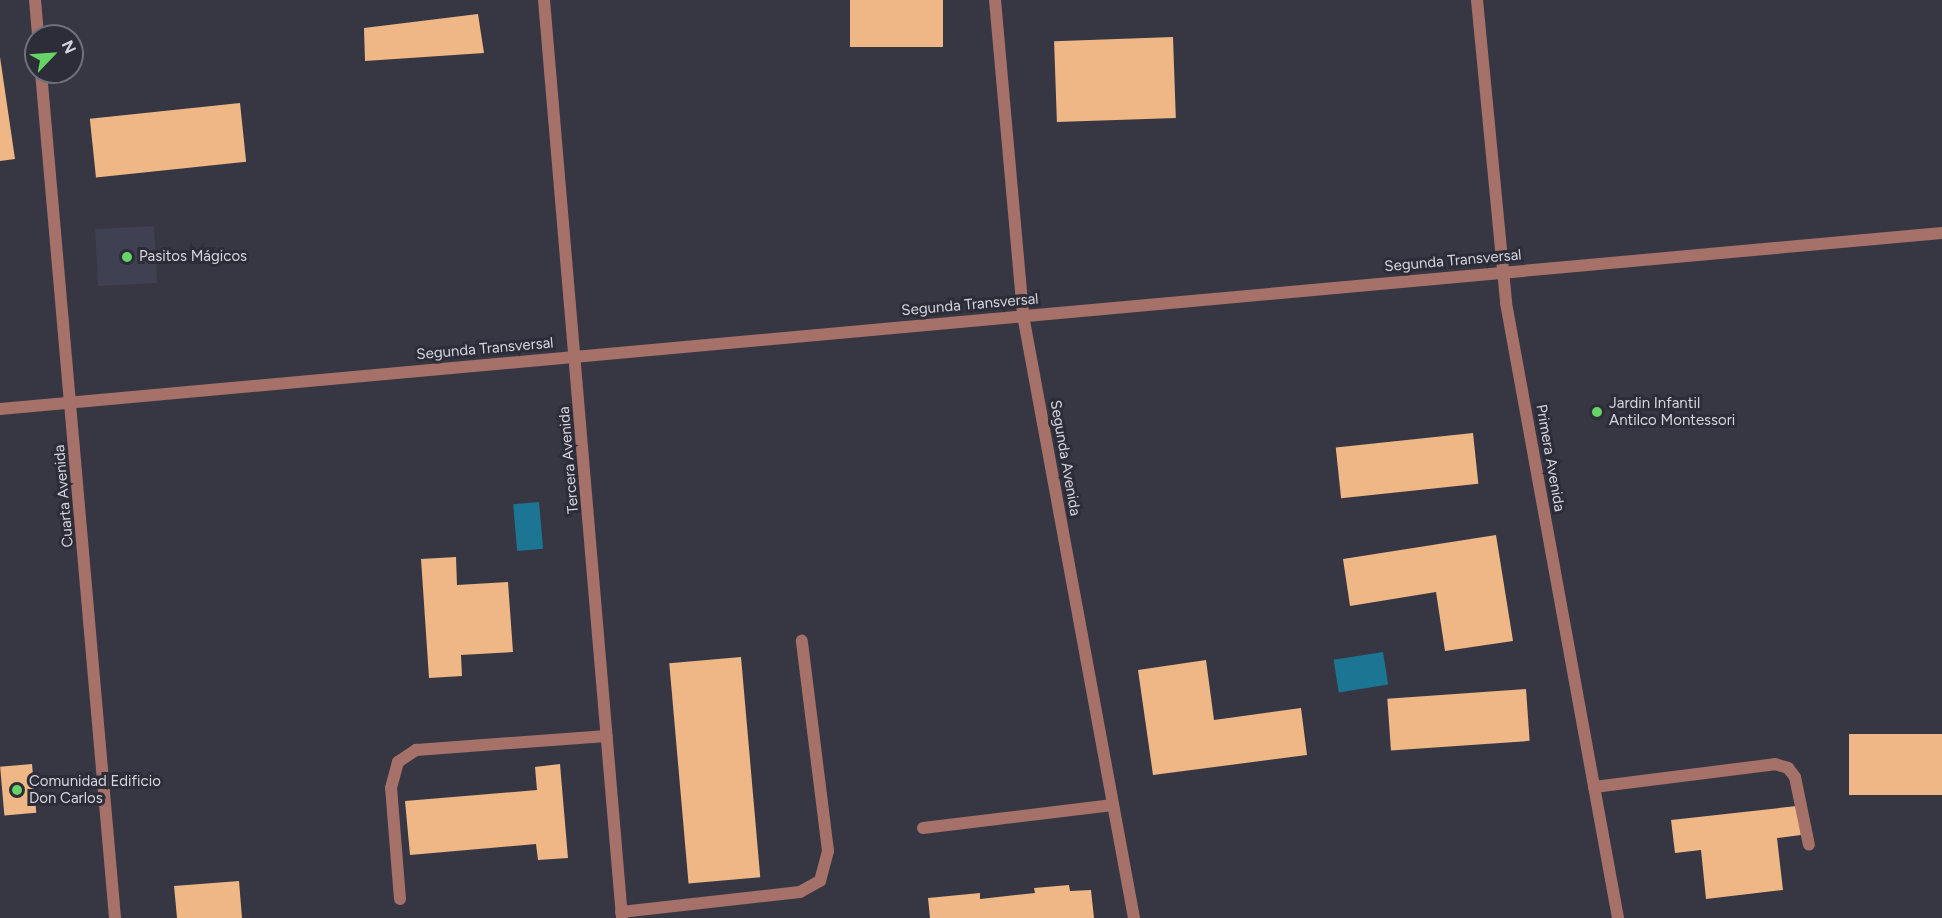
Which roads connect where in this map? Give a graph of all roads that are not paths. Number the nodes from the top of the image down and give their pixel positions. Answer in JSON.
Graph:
{"nodes":[{"id":1,"x":34,"y":0,"type":"edge"},
{"id":2,"x":544,"y":0,"type":"edge"},
{"id":3,"x":995,"y":0,"type":"edge"},
{"id":4,"x":1477,"y":0,"type":"edge"},
{"id":5,"x":37,"y":24,"type":"edge"},
{"id":6,"x":42,"y":84,"type":"edge"},
{"id":7,"x":1942,"y":233,"type":"edge"},
{"id":8,"x":1501,"y":271,"type":"junction"},
{"id":9,"x":1023,"y":315,"type":"junction"},
{"id":10,"x":576,"y":355,"type":"junction"},
{"id":11,"x":71,"y":402,"type":"junction"},
{"id":12,"x":0,"y":409,"type":"edge"},
{"id":13,"x":802,"y":641,"type":"dead end"},
{"id":14,"x":606,"y":736,"type":"junction"},
{"id":15,"x":1594,"y":787,"type":"junction"},
{"id":16,"x":1113,"y":805,"type":"junction"},
{"id":17,"x":923,"y":828,"type":"dead end"},
{"id":18,"x":1809,"y":845,"type":"dead end"},
{"id":19,"x":400,"y":899,"type":"dead end"},
{"id":20,"x":622,"y":915,"type":"edge"},
{"id":21,"x":115,"y":918,"type":"edge"},
{"id":22,"x":1134,"y":918,"type":"edge"},
{"id":23,"x":1618,"y":918,"type":"edge"}],
"edges":[{"from":1,"to":5,"type":"street"},
{"from":2,"to":10,"type":"street","name":"Tercera Avenida"},
{"from":3,"to":9,"type":"street","name":"Segunda Avenida"},
{"from":4,"to":8,"type":"street","name":"Primera Avenida"},
{"from":6,"to":11,"type":"street","name":"Cuarta Avenida"},
{"from":7,"to":8,"type":"street","name":"Segunda Transversal"},
{"from":8,"to":9,"type":"street","name":"Segunda Transversal"},
{"from":8,"to":15,"type":"street","name":"Primera Avenida"},
{"from":9,"to":10,"type":"street","name":"Segunda Transversal"},
{"from":9,"to":16,"type":"street","name":"Segunda Avenida"},
{"from":10,"to":11,"type":"street","name":"Segunda Transversal"},
{"from":10,"to":14,"type":"street","name":"Tercera Avenida"},
{"from":11,"to":12,"type":"street","name":"Segunda Transversal"},
{"from":11,"to":21,"type":"street","name":"Cuarta Avenida"},
{"from":13,"to":20,"type":"street"},
{"from":14,"to":19,"type":"street"},
{"from":14,"to":20,"type":"street","name":"Tercera Avenida"},
{"from":15,"to":18,"type":"street"},
{"from":15,"to":23,"type":"street","name":"Primera Avenida"},
{"from":16,"to":17,"type":"street"},
{"from":16,"to":22,"type":"street","name":"Segunda Avenida"}]}
